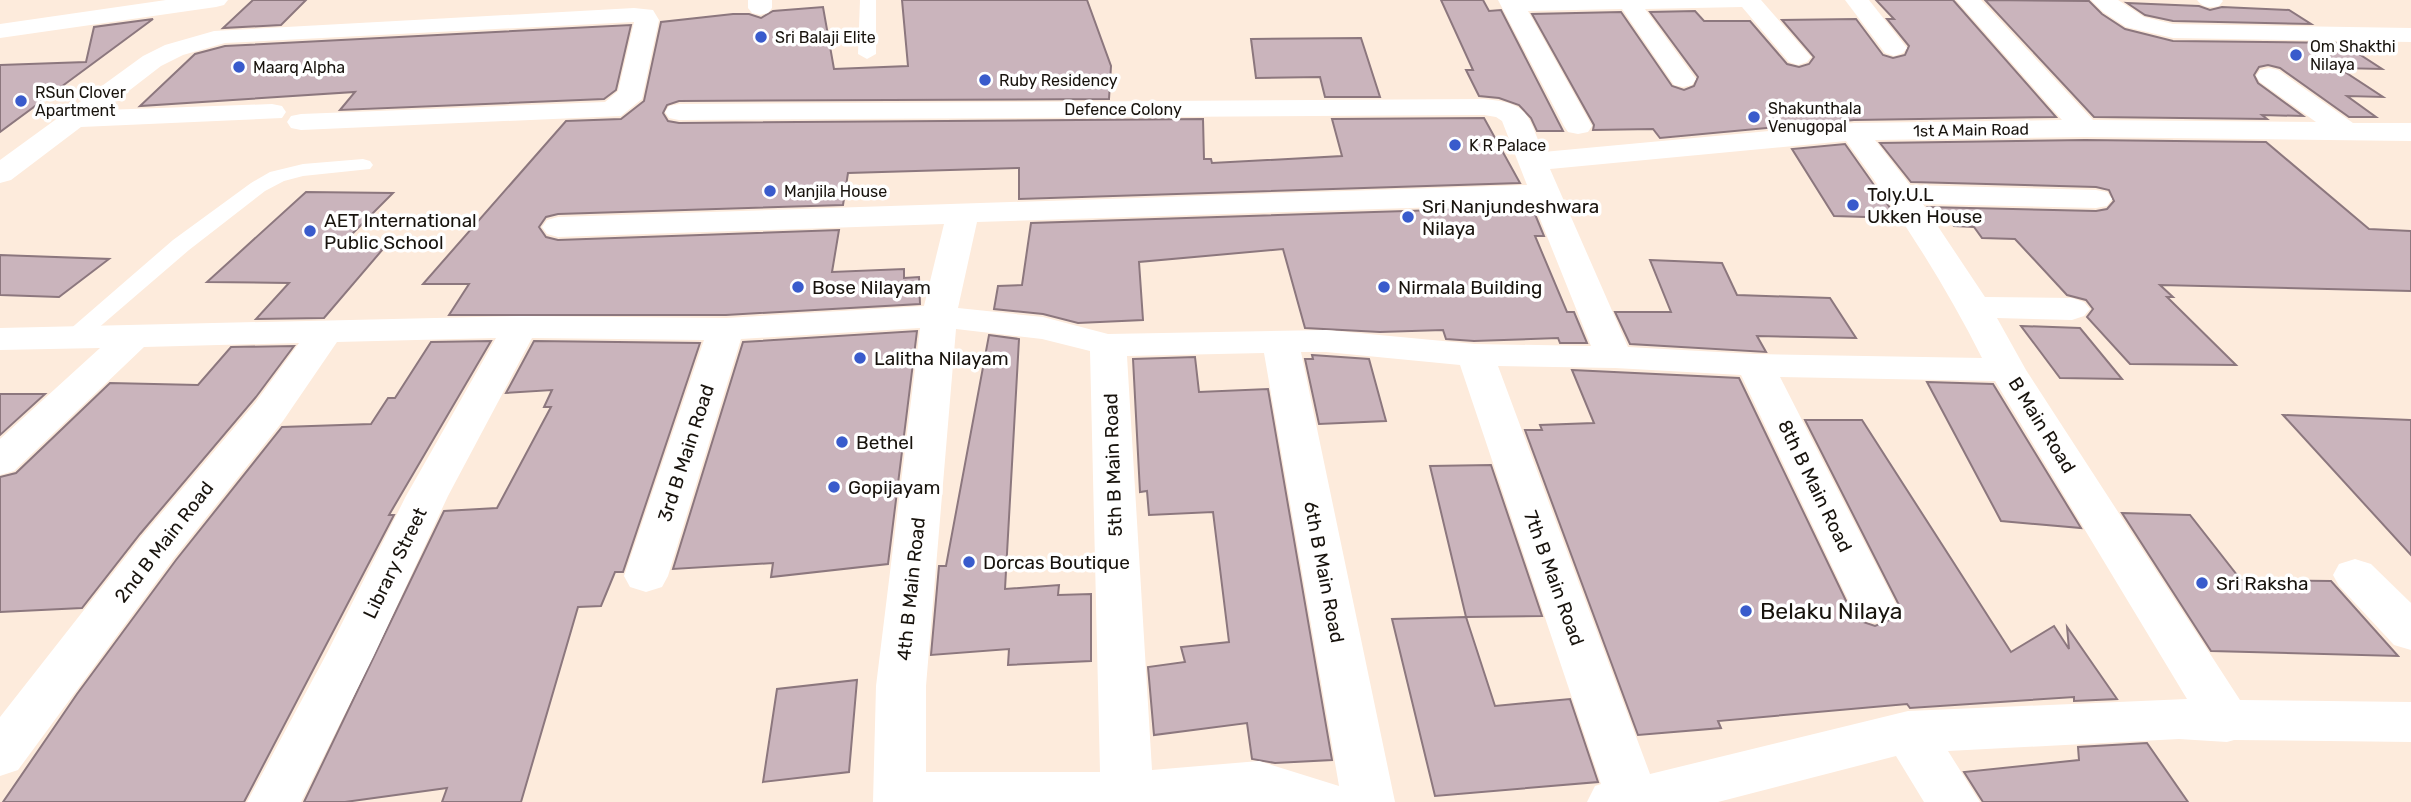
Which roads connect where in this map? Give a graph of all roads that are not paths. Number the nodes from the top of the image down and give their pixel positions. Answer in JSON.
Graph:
{"nodes":[{"id":1,"x":216,"y":0,"type":"edge"},
{"id":2,"x":868,"y":0,"type":"edge"},
{"id":3,"x":1857,"y":0,"type":"edge"},
{"id":4,"x":1968,"y":0,"type":"edge"},
{"id":5,"x":2103,"y":0,"type":"edge"},
{"id":6,"x":1628,"y":1,"type":"edge"},
{"id":7,"x":1749,"y":1,"type":"edge"},
{"id":8,"x":1511,"y":2,"type":"edge"},
{"id":9,"x":0,"y":31,"type":"edge"},
{"id":10,"x":2411,"y":35,"type":"edge"},
{"id":11,"x":1894,"y":48,"type":"dead end"},
{"id":12,"x":867,"y":54,"type":"dead end"},
{"id":13,"x":1798,"y":57,"type":"dead end"},
{"id":14,"x":2269,"y":76,"type":"dead end"},
{"id":15,"x":1683,"y":79,"type":"dead end"},
{"id":16,"x":272,"y":112,"type":"dead end"},
{"id":17,"x":679,"y":112,"type":"dead end"},
{"id":18,"x":74,"y":119,"type":"junction"},
{"id":19,"x":301,"y":121,"type":"dead end"},
{"id":20,"x":1578,"y":126,"type":"dead end"},
{"id":21,"x":2085,"y":128,"type":"junction"},
{"id":22,"x":2346,"y":131,"type":"junction"},
{"id":23,"x":1854,"y":132,"type":"junction"},
{"id":24,"x":2408,"y":134,"type":"edge"},
{"id":25,"x":1533,"y":162,"type":"junction"},
{"id":26,"x":363,"y":165,"type":"dead end"},
{"id":27,"x":0,"y":174,"type":"edge"},
{"id":28,"x":1547,"y":194,"type":"junction"},
{"id":29,"x":1901,"y":194,"type":"junction"},
{"id":30,"x":2096,"y":200,"type":"dead end"},
{"id":31,"x":963,"y":212,"type":"junction"},
{"id":32,"x":558,"y":226,"type":"dead end"},
{"id":33,"x":1974,"y":307,"type":"junction"},
{"id":34,"x":2072,"y":309,"type":"dead end"},
{"id":35,"x":939,"y":316,"type":"junction"},
{"id":36,"x":520,"y":327,"type":"junction"},
{"id":37,"x":726,"y":329,"type":"junction"},
{"id":38,"x":327,"y":330,"type":"junction"},
{"id":39,"x":73,"y":337,"type":"junction"},
{"id":40,"x":134,"y":337,"type":"junction"},
{"id":41,"x":0,"y":339,"type":"edge"},
{"id":42,"x":1280,"y":341,"type":"junction"},
{"id":43,"x":1108,"y":345,"type":"junction"},
{"id":44,"x":1475,"y":355,"type":"junction"},
{"id":45,"x":1615,"y":356,"type":"junction"},
{"id":46,"x":1755,"y":365,"type":"junction"},
{"id":47,"x":2007,"y":370,"type":"junction"},
{"id":48,"x":0,"y":462,"type":"edge"},
{"id":49,"x":2355,"y":575,"type":"dead end"},
{"id":50,"x":646,"y":576,"type":"dead end"},
{"id":51,"x":1874,"y":606,"type":"dead end"},
{"id":52,"x":2411,"y":632,"type":"edge"},
{"id":53,"x":2227,"y":722,"type":"junction"},
{"id":54,"x":2411,"y":722,"type":"edge"},
{"id":55,"x":1908,"y":732,"type":"junction"},
{"id":56,"x":0,"y":755,"type":"edge"},
{"id":57,"x":1127,"y":795,"type":"junction"},
{"id":58,"x":900,"y":798,"type":"edge"},
{"id":59,"x":274,"y":802,"type":"edge"},
{"id":60,"x":1320,"y":802,"type":"edge"},
{"id":61,"x":1368,"y":802,"type":"edge"},
{"id":62,"x":1614,"y":802,"type":"edge"},
{"id":63,"x":1634,"y":802,"type":"edge"},
{"id":64,"x":1954,"y":802,"type":"edge"}],
"edges":[{"from":1,"to":9,"type":"street"},
{"from":2,"to":12,"type":"lane"},
{"from":3,"to":11,"type":"street"},
{"from":4,"to":21,"type":"street"},
{"from":5,"to":10,"type":"street"},
{"from":6,"to":7,"type":"street"},
{"from":6,"to":8,"type":"street"},
{"from":6,"to":15,"type":"street"},
{"from":7,"to":13,"type":"street"},
{"from":8,"to":20,"type":"street"},
{"from":14,"to":22,"type":"street"},
{"from":16,"to":18,"type":"street"},
{"from":17,"to":25,"type":"street","name":"Defence Colony"},
{"from":18,"to":19,"type":"street"},
{"from":18,"to":27,"type":"street"},
{"from":21,"to":22,"type":"street","name":"1st A Main Road"},
{"from":21,"to":23,"type":"street","name":"1st A Main Road"},
{"from":22,"to":24,"type":"street","name":"1st A Main Road"},
{"from":23,"to":25,"type":"street","name":"1st A Main Road"},
{"from":23,"to":29,"type":"street","name":"B Main Road"},
{"from":25,"to":28,"type":"street","name":"Defence Colony"},
{"from":26,"to":39,"type":"lane"},
{"from":28,"to":31,"type":"street"},
{"from":28,"to":45,"type":"street","name":"Defence Colony"},
{"from":29,"to":30,"type":"street"},
{"from":29,"to":33,"type":"street","name":"B Main Road"},
{"from":31,"to":32,"type":"street"},
{"from":31,"to":35,"type":"street","name":"4th B Main Road"},
{"from":33,"to":34,"type":"street"},
{"from":33,"to":47,"type":"street","name":"B Main Road"},
{"from":35,"to":37,"type":"street"},
{"from":35,"to":43,"type":"street"},
{"from":35,"to":58,"type":"street","name":"4th B Main Road"},
{"from":36,"to":37,"type":"street"},
{"from":36,"to":38,"type":"street"},
{"from":36,"to":59,"type":"street","name":"Library Street"},
{"from":37,"to":50,"type":"street","name":"3rd B Main Road"},
{"from":38,"to":40,"type":"street"},
{"from":38,"to":56,"type":"street","name":"2nd B Main Road"},
{"from":39,"to":40,"type":"street"},
{"from":39,"to":41,"type":"street"},
{"from":40,"to":48,"type":"street"},
{"from":42,"to":43,"type":"street"},
{"from":42,"to":44,"type":"street"},
{"from":42,"to":61,"type":"street","name":"6th B Main Road"},
{"from":43,"to":57,"type":"street","name":"5th B Main Road"},
{"from":44,"to":45,"type":"street"},
{"from":44,"to":63,"type":"street","name":"7th B Main Road"},
{"from":45,"to":46,"type":"street"},
{"from":46,"to":47,"type":"street"},
{"from":46,"to":51,"type":"street","name":"8th B Main Road"},
{"from":47,"to":53,"type":"street","name":"B Main Road"},
{"from":49,"to":52,"type":"street"},
{"from":53,"to":54,"type":"street"},
{"from":53,"to":55,"type":"street"},
{"from":55,"to":63,"type":"street"},
{"from":55,"to":64,"type":"street"},
{"from":57,"to":58,"type":"street"},
{"from":57,"to":60,"type":"street"},
{"from":62,"to":63,"type":"street"}]}
